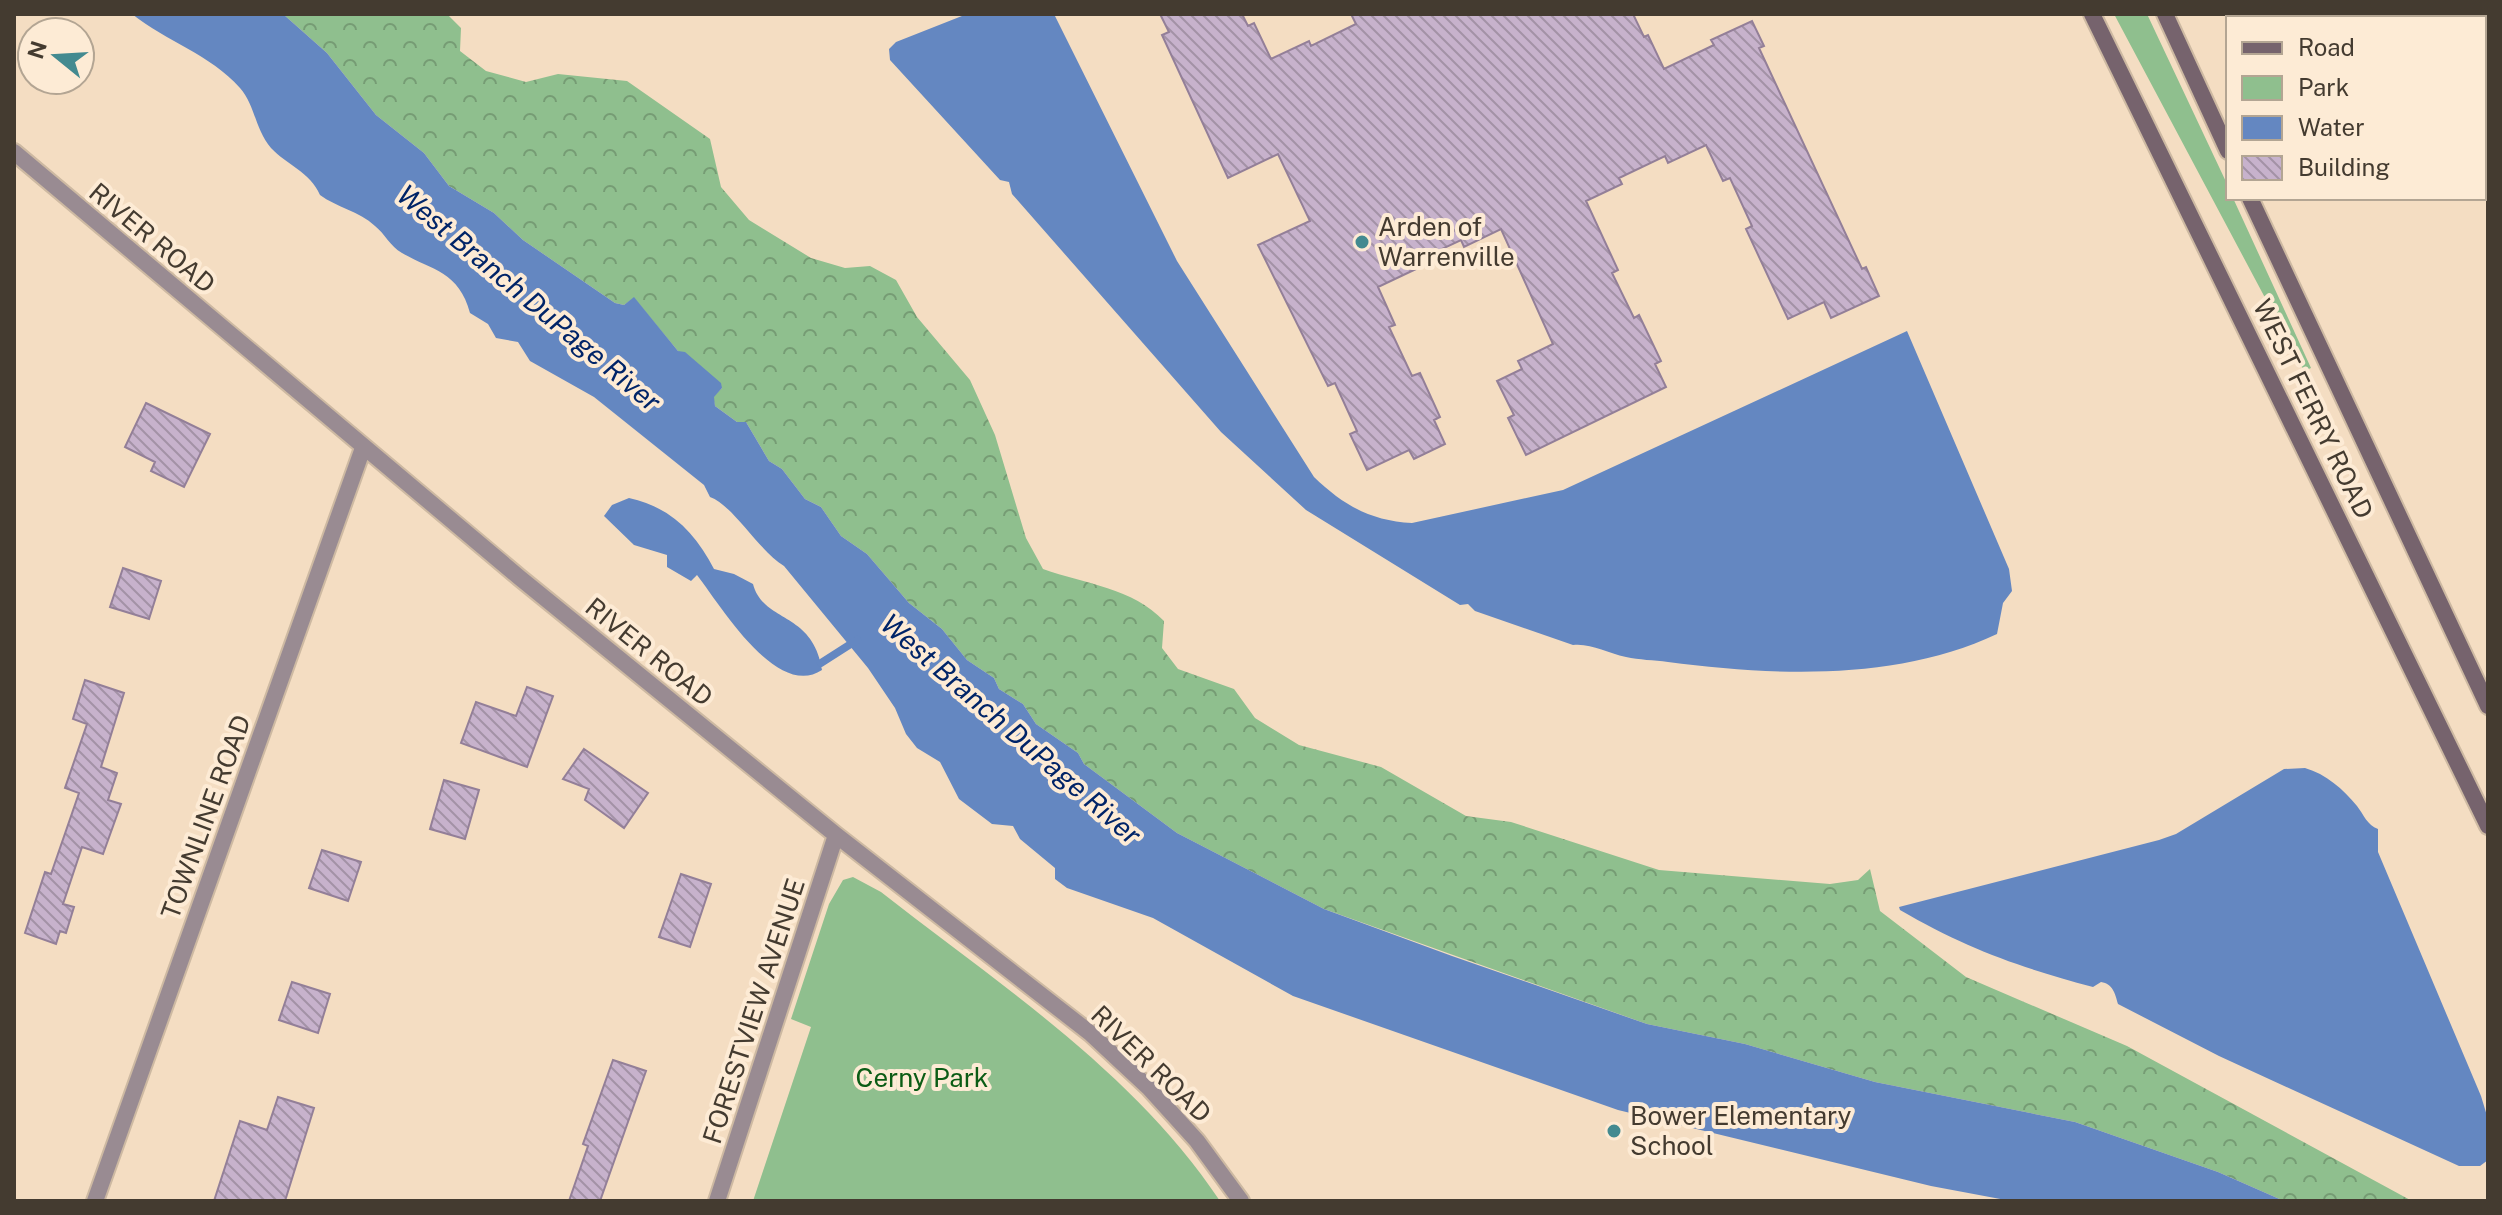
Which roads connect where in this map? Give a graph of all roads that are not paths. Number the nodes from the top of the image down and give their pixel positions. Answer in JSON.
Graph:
{"nodes":[{"id":1,"x":2092,"y":14,"type":"edge"},
{"id":2,"x":2165,"y":14,"type":"edge"},
{"id":3,"x":2226,"y":147,"type":"edge"},
{"id":4,"x":14,"y":152,"type":"edge"},
{"id":5,"x":2251,"y":200,"type":"edge"},
{"id":6,"x":363,"y":448,"type":"junction"},
{"id":7,"x":2488,"y":706,"type":"edge"},
{"id":8,"x":2488,"y":826,"type":"edge"},
{"id":9,"x":836,"y":835,"type":"junction"},
{"id":10,"x":95,"y":1201,"type":"edge"},
{"id":11,"x":717,"y":1201,"type":"edge"},
{"id":12,"x":1241,"y":1201,"type":"edge"}],
"edges":[{"from":1,"to":8,"type":"main road","name":"WEST FERRY ROAD"},
{"from":2,"to":3,"type":"main road"},
{"from":4,"to":6,"type":"street","name":"RIVER ROAD"},
{"from":5,"to":7,"type":"main road","name":"WEST FERRY ROAD"},
{"from":6,"to":9,"type":"street","name":"RIVER ROAD"},
{"from":6,"to":10,"type":"street","name":"TOWNLINE ROAD"},
{"from":9,"to":11,"type":"street","name":"FORESTVIEW AVENUE"},
{"from":9,"to":12,"type":"street","name":"RIVER ROAD"}]}
